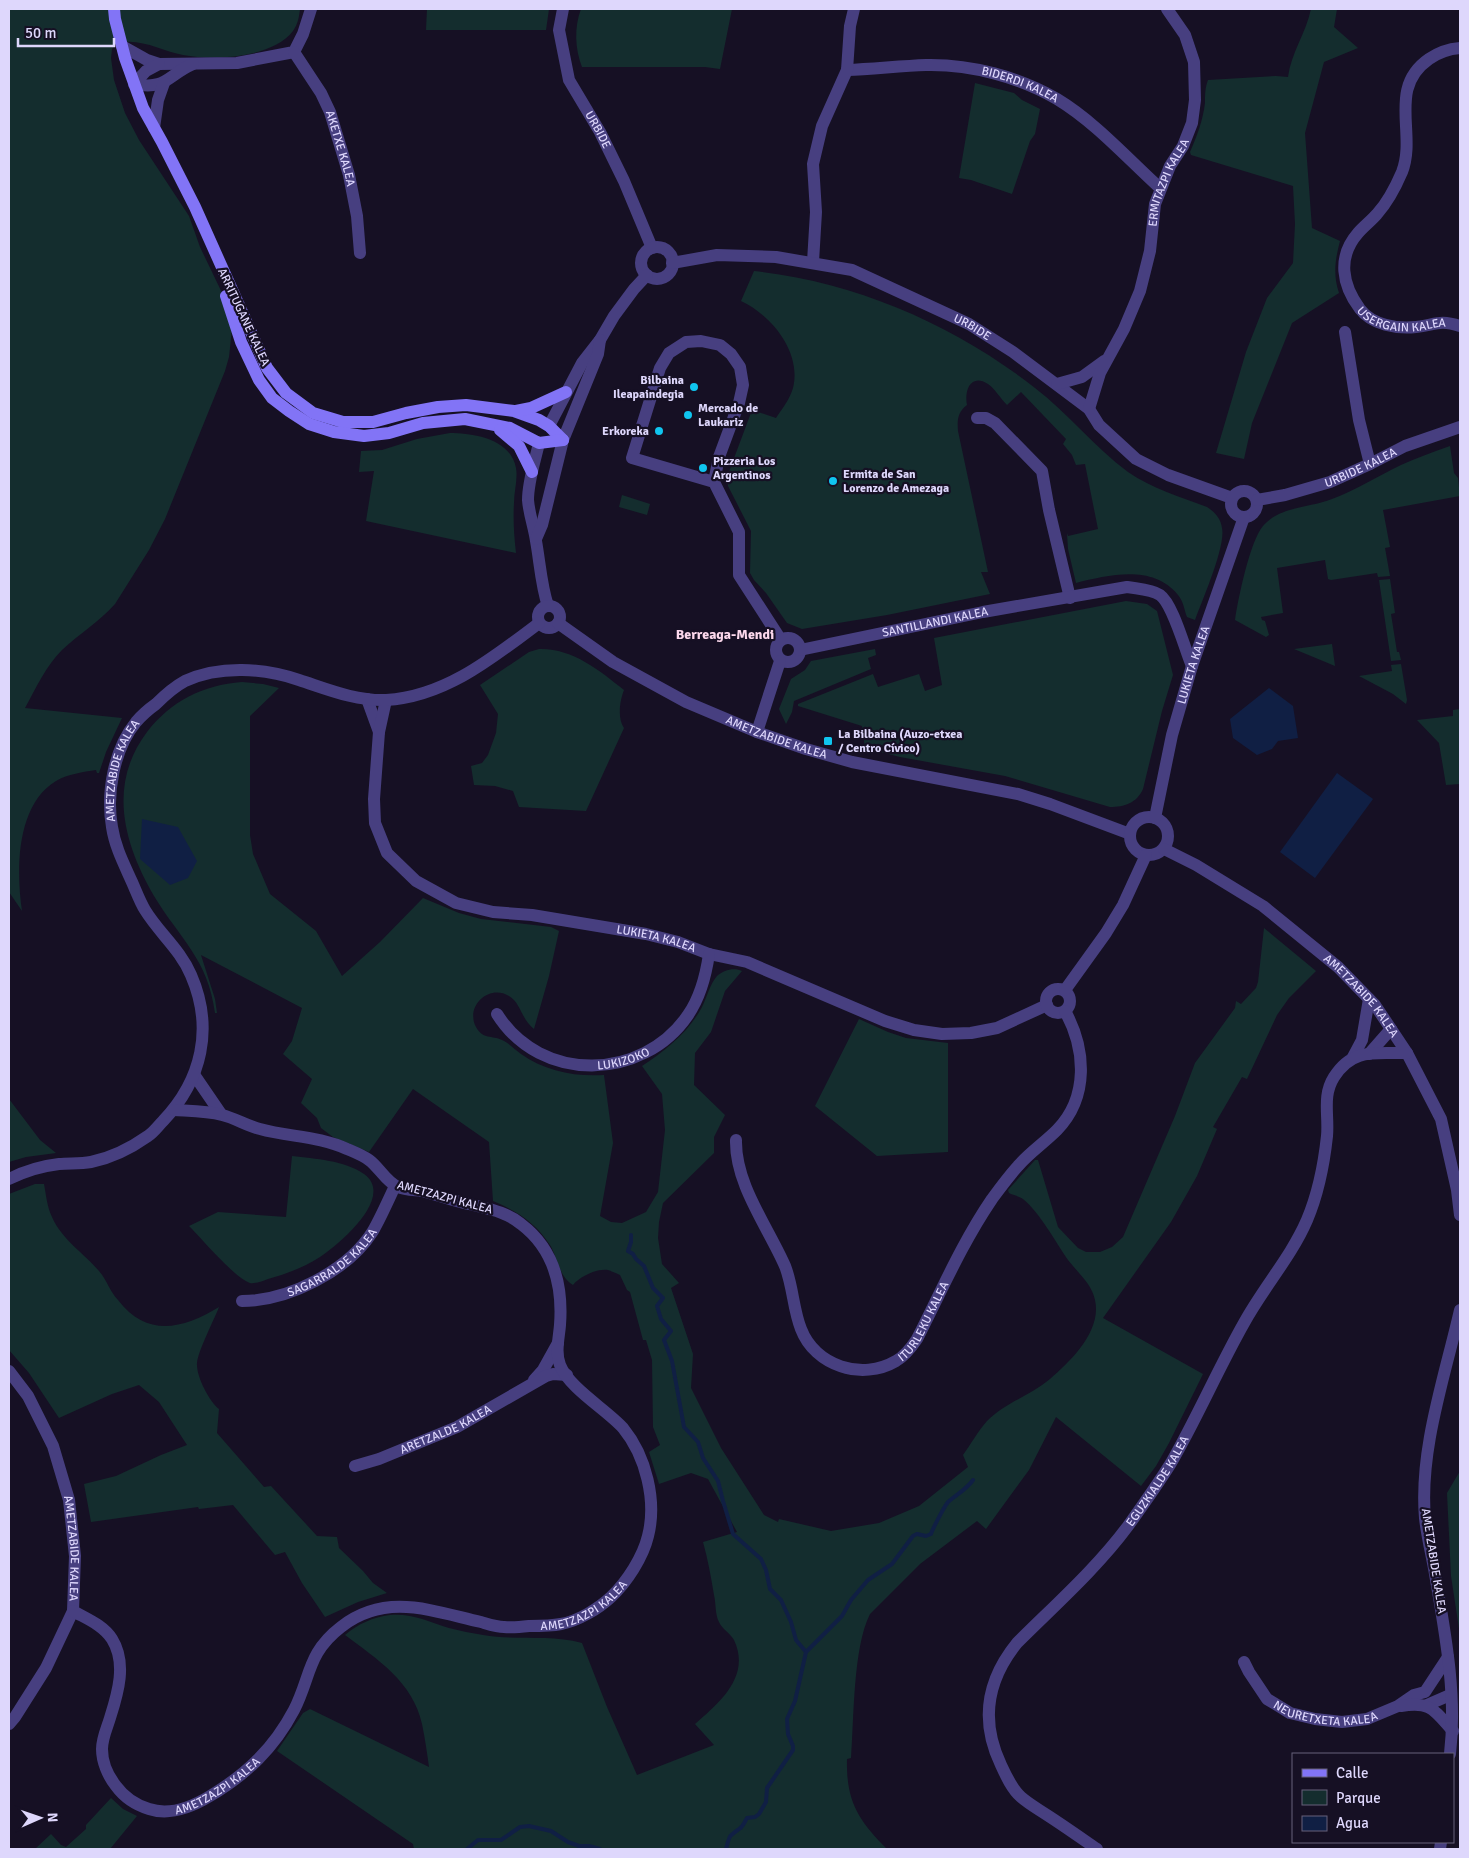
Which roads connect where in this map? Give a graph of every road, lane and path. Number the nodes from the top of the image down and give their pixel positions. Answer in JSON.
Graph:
{"nodes":[{"id":1,"x":114,"y":9,"type":"edge"},
{"id":2,"x":311,"y":9,"type":"edge"},
{"id":3,"x":563,"y":9,"type":"edge"},
{"id":4,"x":854,"y":9,"type":"edge"},
{"id":5,"x":1167,"y":9,"type":"edge"},
{"id":6,"x":122,"y":46,"type":"junction"},
{"id":7,"x":1460,"y":48,"type":"edge"},
{"id":8,"x":294,"y":52,"type":"junction"},
{"id":9,"x":195,"y":63,"type":"junction"},
{"id":10,"x":159,"y":64,"type":"junction"},
{"id":11,"x":847,"y":70,"type":"junction"},
{"id":12,"x":164,"y":83,"type":"junction"},
{"id":13,"x":134,"y":84,"type":"junction"},
{"id":14,"x":154,"y":128,"type":"junction"},
{"id":15,"x":1160,"y":188,"type":"junction"},
{"id":16,"x":208,"y":239,"type":"junction"},
{"id":17,"x":652,"y":248,"type":"junction"},
{"id":18,"x":360,"y":253,"type":"dead end"},
{"id":19,"x":672,"y":262,"type":"junction"},
{"id":20,"x":814,"y":262,"type":"junction"},
{"id":21,"x":647,"y":276,"type":"junction"},
{"id":22,"x":1460,"y":326,"type":"edge"},
{"id":23,"x":1345,"y":332,"type":"dead end"},
{"id":24,"x":600,"y":340,"type":"junction"},
{"id":25,"x":1109,"y":355,"type":"junction"},
{"id":26,"x":1082,"y":377,"type":"junction"},
{"id":27,"x":1057,"y":384,"type":"junction"},
{"id":28,"x":1094,"y":391,"type":"junction"},
{"id":29,"x":566,"y":392,"type":"junction"},
{"id":30,"x":1074,"y":397,"type":"junction"},
{"id":31,"x":1089,"y":409,"type":"junction"},
{"id":32,"x":514,"y":411,"type":"junction"},
{"id":33,"x":977,"y":418,"type":"dead end"},
{"id":34,"x":492,"y":425,"type":"junction"},
{"id":35,"x":549,"y":426,"type":"junction"},
{"id":36,"x":1460,"y":428,"type":"edge"},
{"id":37,"x":563,"y":440,"type":"junction"},
{"id":38,"x":539,"y":443,"type":"junction"},
{"id":39,"x":1370,"y":464,"type":"junction"},
{"id":40,"x":532,"y":472,"type":"junction"},
{"id":41,"x":714,"y":482,"type":"junction"},
{"id":42,"x":1232,"y":498,"type":"junction"},
{"id":43,"x":1257,"y":500,"type":"junction"},
{"id":44,"x":1244,"y":517,"type":"junction"},
{"id":45,"x":536,"y":539,"type":"junction"},
{"id":46,"x":1070,"y":598,"type":"junction"},
{"id":47,"x":548,"y":606,"type":"junction"},
{"id":48,"x":539,"y":622,"type":"junction"},
{"id":49,"x":558,"y":622,"type":"junction"},
{"id":50,"x":781,"y":640,"type":"junction"},
{"id":51,"x":800,"y":650,"type":"junction"},
{"id":52,"x":780,"y":660,"type":"junction"},
{"id":53,"x":1192,"y":666,"type":"junction"},
{"id":54,"x":367,"y":699,"type":"junction"},
{"id":55,"x":386,"y":700,"type":"junction"},
{"id":56,"x":379,"y":732,"type":"junction"},
{"id":57,"x":757,"y":732,"type":"junction"},
{"id":58,"x":1155,"y":818,"type":"junction"},
{"id":59,"x":1130,"y":834,"type":"junction"},
{"id":60,"x":1164,"y":849,"type":"junction"},
{"id":61,"x":1146,"y":855,"type":"junction"},
{"id":62,"x":709,"y":954,"type":"junction"},
{"id":63,"x":1065,"y":990,"type":"junction"},
{"id":64,"x":1368,"y":999,"type":"junction"},
{"id":65,"x":1047,"y":1005,"type":"junction"},
{"id":66,"x":1065,"y":1011,"type":"junction"},
{"id":67,"x":497,"y":1014,"type":"dead end"},
{"id":68,"x":1391,"y":1028,"type":"junction"},
{"id":69,"x":1362,"y":1040,"type":"junction"},
{"id":70,"x":1407,"y":1053,"type":"junction"},
{"id":71,"x":1369,"y":1054,"type":"junction"},
{"id":72,"x":1353,"y":1057,"type":"junction"},
{"id":73,"x":195,"y":1076,"type":"junction"},
{"id":74,"x":174,"y":1110,"type":"junction"},
{"id":75,"x":221,"y":1114,"type":"junction"},
{"id":76,"x":736,"y":1140,"type":"dead end"},
{"id":77,"x":9,"y":1179,"type":"edge"},
{"id":78,"x":395,"y":1186,"type":"junction"},
{"id":79,"x":1460,"y":1216,"type":"edge"},
{"id":80,"x":242,"y":1301,"type":"dead end"},
{"id":81,"x":1460,"y":1310,"type":"edge"},
{"id":82,"x":558,"y":1343,"type":"junction"},
{"id":83,"x":9,"y":1371,"type":"edge"},
{"id":84,"x":567,"y":1375,"type":"junction"},
{"id":85,"x":531,"y":1384,"type":"junction"},
{"id":86,"x":356,"y":1466,"type":"dead end"},
{"id":87,"x":73,"y":1611,"type":"junction"},
{"id":88,"x":1448,"y":1657,"type":"junction"},
{"id":89,"x":1244,"y":1662,"type":"dead end"},
{"id":90,"x":1426,"y":1692,"type":"junction"},
{"id":91,"x":1450,"y":1695,"type":"junction"},
{"id":92,"x":1427,"y":1705,"type":"junction"},
{"id":93,"x":1398,"y":1706,"type":"junction"},
{"id":94,"x":9,"y":1724,"type":"edge"},
{"id":95,"x":1453,"y":1731,"type":"junction"},
{"id":96,"x":1450,"y":1753,"type":"edge"},
{"id":97,"x":1098,"y":1849,"type":"edge"}],
"edges":[{"from":1,"to":6,"type":"street","name":"ARRITUGANE KALEA"},
{"from":2,"to":8,"type":"street"},
{"from":3,"to":17,"type":"street","name":"URBIDE"},
{"from":4,"to":11,"type":"street"},
{"from":5,"to":15,"type":"street","name":"ERMITAZPI KALEA"},
{"from":6,"to":10,"type":"street"},
{"from":6,"to":13,"type":"street","name":"ARRITUGANE KALEA"},
{"from":7,"to":22,"type":"street","name":"USERGAIN KALEA"},
{"from":8,"to":9,"type":"street"},
{"from":8,"to":18,"type":"street","name":"AKETXE KALEA"},
{"from":9,"to":10,"type":"street"},
{"from":9,"to":12,"type":"street"},
{"from":10,"to":13,"type":"street"},
{"from":11,"to":15,"type":"street","name":"BIDERDI KALEA"},
{"from":11,"to":20,"type":"street"},
{"from":12,"to":13,"type":"street"},
{"from":12,"to":14,"type":"street"},
{"from":13,"to":14,"type":"street","name":"ARRITUGANE KALEA"},
{"from":14,"to":16,"type":"street","name":"ARRITUGANE KALEA"},
{"from":15,"to":25,"type":"street","name":"ERMITAZPI KALEA"},
{"from":16,"to":32,"type":"street","name":"ARRITUGANE KALEA"},
{"from":16,"to":34,"type":"street","name":"ARRITUGANE KALEA"},
{"from":17,"to":19,"type":"street"},
{"from":17,"to":21,"type":"street"},
{"from":19,"to":20,"type":"street","name":"URBIDE"},
{"from":19,"to":21,"type":"street"},
{"from":20,"to":27,"type":"street","name":"URBIDE"},
{"from":21,"to":24,"type":"street"},
{"from":23,"to":39,"type":"street"},
{"from":24,"to":29,"type":"street"},
{"from":24,"to":37,"type":"street"},
{"from":25,"to":26,"type":"street","name":"ERMITAZPI KALEA"},
{"from":25,"to":28,"type":"street","name":"ERMITAZPI KALEA"},
{"from":26,"to":27,"type":"street","name":"ERMITAZPI KALEA"},
{"from":26,"to":30,"type":"street"},
{"from":27,"to":30,"type":"street","name":"URBIDE"},
{"from":28,"to":30,"type":"street"},
{"from":28,"to":31,"type":"street","name":"ERMITAZPI KALEA"},
{"from":29,"to":32,"type":"street"},
{"from":29,"to":35,"type":"street"},
{"from":30,"to":31,"type":"street","name":"URBIDE"},
{"from":31,"to":42,"type":"street","name":"URBIDE"},
{"from":32,"to":35,"type":"street"},
{"from":33,"to":46,"type":"street"},
{"from":34,"to":38,"type":"street","name":"ARRITUGANE KALEA"},
{"from":34,"to":40,"type":"street"},
{"from":35,"to":37,"type":"street"},
{"from":35,"to":38,"type":"street"},
{"from":36,"to":39,"type":"street","name":"URBIDE KALEA"},
{"from":37,"to":38,"type":"street"},
{"from":37,"to":45,"type":"street"},
{"from":38,"to":40,"type":"street"},
{"from":39,"to":43,"type":"street","name":"URBIDE KALEA"},
{"from":40,"to":45,"type":"street"},
{"from":41,"to":41,"type":"street"},
{"from":41,"to":50,"type":"street"},
{"from":42,"to":43,"type":"street"},
{"from":42,"to":44,"type":"street"},
{"from":43,"to":44,"type":"street"},
{"from":44,"to":53,"type":"street","name":"LUKIETA KALEA"},
{"from":45,"to":47,"type":"street"},
{"from":46,"to":51,"type":"street","name":"SANTILLANDI KALEA"},
{"from":46,"to":53,"type":"street","name":"SANTILLANDI KALEA"},
{"from":47,"to":48,"type":"street"},
{"from":47,"to":49,"type":"street"},
{"from":48,"to":49,"type":"street"},
{"from":48,"to":55,"type":"street","name":"AMETZABIDE KALEA"},
{"from":49,"to":57,"type":"street","name":"AMETZABIDE KALEA"},
{"from":50,"to":51,"type":"street"},
{"from":50,"to":52,"type":"street"},
{"from":51,"to":52,"type":"street"},
{"from":52,"to":57,"type":"street"},
{"from":53,"to":58,"type":"street","name":"LUKIETA KALEA"},
{"from":54,"to":55,"type":"street","name":"AMETZABIDE KALEA"},
{"from":54,"to":56,"type":"street","name":"LUKIETA KALEA"},
{"from":54,"to":73,"type":"street","name":"AMETZABIDE KALEA"},
{"from":55,"to":56,"type":"street","name":"LUKIETA KALEA"},
{"from":56,"to":62,"type":"street","name":"LUKIETA KALEA"},
{"from":57,"to":59,"type":"street","name":"AMETZABIDE KALEA"},
{"from":58,"to":59,"type":"street"},
{"from":58,"to":60,"type":"street"},
{"from":59,"to":61,"type":"street"},
{"from":60,"to":61,"type":"street"},
{"from":60,"to":64,"type":"street","name":"AMETZABIDE KALEA"},
{"from":61,"to":63,"type":"street"},
{"from":62,"to":65,"type":"street","name":"LUKIETA KALEA"},
{"from":62,"to":67,"type":"street","name":"LUKIZOKO"},
{"from":63,"to":65,"type":"street"},
{"from":63,"to":66,"type":"street"},
{"from":64,"to":68,"type":"street","name":"AMETZABIDE KALEA"},
{"from":64,"to":69,"type":"street","name":"EGUZKIALDE KALEA"},
{"from":65,"to":66,"type":"street"},
{"from":66,"to":76,"type":"street","name":"ITURLEKU KALEA"},
{"from":68,"to":69,"type":"street"},
{"from":68,"to":70,"type":"street","name":"AMETZABIDE KALEA"},
{"from":68,"to":71,"type":"street"},
{"from":69,"to":72,"type":"street","name":"EGUZKIALDE KALEA"},
{"from":70,"to":71,"type":"street"},
{"from":70,"to":79,"type":"street","name":"AMETZABIDE KALEA"},
{"from":71,"to":72,"type":"street"},
{"from":72,"to":97,"type":"street","name":"EGUZKIALDE KALEA"},
{"from":73,"to":74,"type":"street","name":"AMETZABIDE KALEA"},
{"from":73,"to":75,"type":"street"},
{"from":74,"to":75,"type":"street","name":"AMETZAZPI KALEA"},
{"from":74,"to":77,"type":"street","name":"AMETZABIDE KALEA"},
{"from":75,"to":78,"type":"street","name":"AMETZAZPI KALEA"},
{"from":78,"to":80,"type":"street","name":"SAGARRALDE KALEA"},
{"from":78,"to":82,"type":"street","name":"AMETZAZPI KALEA"},
{"from":81,"to":88,"type":"street","name":"AMETZABIDE KALEA"},
{"from":82,"to":84,"type":"street","name":"AMETZAZPI KALEA"},
{"from":82,"to":85,"type":"street","name":"ARETZALDE KALEA"},
{"from":83,"to":87,"type":"street","name":"AMETZABIDE KALEA"},
{"from":84,"to":85,"type":"street","name":"ARETZALDE KALEA"},
{"from":84,"to":87,"type":"street","name":"AMETZAZPI KALEA"},
{"from":85,"to":86,"type":"street","name":"ARETZALDE KALEA"},
{"from":87,"to":94,"type":"street","name":"AMETZABIDE KALEA"},
{"from":88,"to":90,"type":"street"},
{"from":88,"to":91,"type":"street","name":"AMETZABIDE KALEA"},
{"from":89,"to":93,"type":"street","name":"NEURETXETA KALEA"},
{"from":90,"to":91,"type":"street"},
{"from":90,"to":93,"type":"street","name":"NEURETXETA KALEA"},
{"from":91,"to":92,"type":"street","name":"NEURETXETA KALEA"},
{"from":91,"to":95,"type":"street","name":"AMETZABIDE KALEA"},
{"from":92,"to":93,"type":"street","name":"NEURETXETA KALEA"},
{"from":92,"to":95,"type":"street"},
{"from":95,"to":96,"type":"street","name":"AMETZABIDE KALEA"}]}
